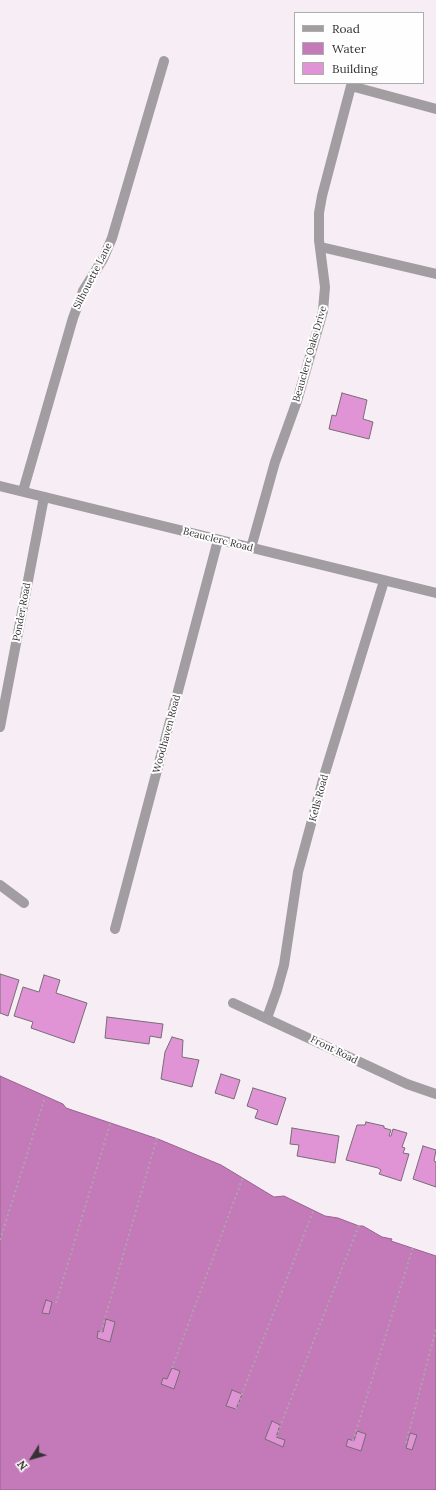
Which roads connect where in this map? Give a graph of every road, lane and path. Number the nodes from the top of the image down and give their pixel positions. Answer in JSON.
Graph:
{"nodes":[{"id":1,"x":164,"y":61,"type":"dead end"},
{"id":2,"x":436,"y":109,"type":"edge"},
{"id":3,"x":321,"y":247,"type":"junction"},
{"id":4,"x":436,"y":274,"type":"edge"},
{"id":5,"x":0,"y":486,"type":"edge"},
{"id":6,"x":23,"y":491,"type":"junction"},
{"id":7,"x":44,"y":497,"type":"junction"},
{"id":8,"x":218,"y":540,"type":"junction"},
{"id":9,"x":251,"y":548,"type":"junction"},
{"id":10,"x":384,"y":581,"type":"junction"},
{"id":11,"x":436,"y":593,"type":"edge"},
{"id":12,"x":0,"y":727,"type":"edge"},
{"id":13,"x":0,"y":885,"type":"edge"},
{"id":14,"x":24,"y":903,"type":"dead end"},
{"id":15,"x":115,"y":929,"type":"dead end"},
{"id":16,"x":233,"y":1003,"type":"dead end"},
{"id":17,"x":267,"y":1018,"type":"junction"},
{"id":18,"x":435,"y":1090,"type":"edge"},
{"id":19,"x":45,"y":1097,"type":"dead end"},
{"id":20,"x":110,"y":1121,"type":"dead end"},
{"id":21,"x":156,"y":1138,"type":"dead end"},
{"id":22,"x":243,"y":1177,"type":"dead end"},
{"id":23,"x":314,"y":1209,"type":"dead end"},
{"id":24,"x":359,"y":1225,"type":"dead end"},
{"id":25,"x":0,"y":1240,"type":"edge"},
{"id":26,"x":413,"y":1247,"type":"dead end"},
{"id":27,"x":56,"y":1303,"type":"dead end"},
{"id":28,"x":436,"y":1329,"type":"edge"},
{"id":29,"x":101,"y":1332,"type":"dead end"},
{"id":30,"x":172,"y":1368,"type":"dead end"},
{"id":31,"x":236,"y":1409,"type":"dead end"},
{"id":32,"x":276,"y":1437,"type":"dead end"},
{"id":33,"x":353,"y":1441,"type":"dead end"},
{"id":34,"x":406,"y":1443,"type":"dead end"}],
"edges":[{"from":1,"to":6,"type":"street","name":"Silhouette Lane"},
{"from":2,"to":3,"type":"street","name":"Beauclerc Oaks Drive"},
{"from":3,"to":4,"type":"street"},
{"from":3,"to":9,"type":"street","name":"Beauclerc Oaks Drive"},
{"from":5,"to":6,"type":"street","name":"Beauclerc Road"},
{"from":6,"to":7,"type":"street","name":"Beauclerc Road"},
{"from":7,"to":8,"type":"street","name":"Beauclerc Road"},
{"from":7,"to":12,"type":"street","name":"Ponder Road"},
{"from":8,"to":9,"type":"street","name":"Beauclerc Road"},
{"from":8,"to":15,"type":"street","name":"Woodhaven Road"},
{"from":9,"to":10,"type":"street","name":"Beauclerc Road"},
{"from":10,"to":11,"type":"street","name":"Beauclerc Road"},
{"from":10,"to":17,"type":"street","name":"Kells Road"},
{"from":13,"to":14,"type":"street"},
{"from":16,"to":17,"type":"street","name":"Front Road"},
{"from":17,"to":18,"type":"street","name":"Front Road"},
{"from":19,"to":25,"type":"path"},
{"from":20,"to":27,"type":"path"},
{"from":21,"to":29,"type":"path"},
{"from":22,"to":30,"type":"path"},
{"from":23,"to":31,"type":"path"},
{"from":24,"to":32,"type":"path"},
{"from":26,"to":33,"type":"path"},
{"from":28,"to":34,"type":"path"}]}
